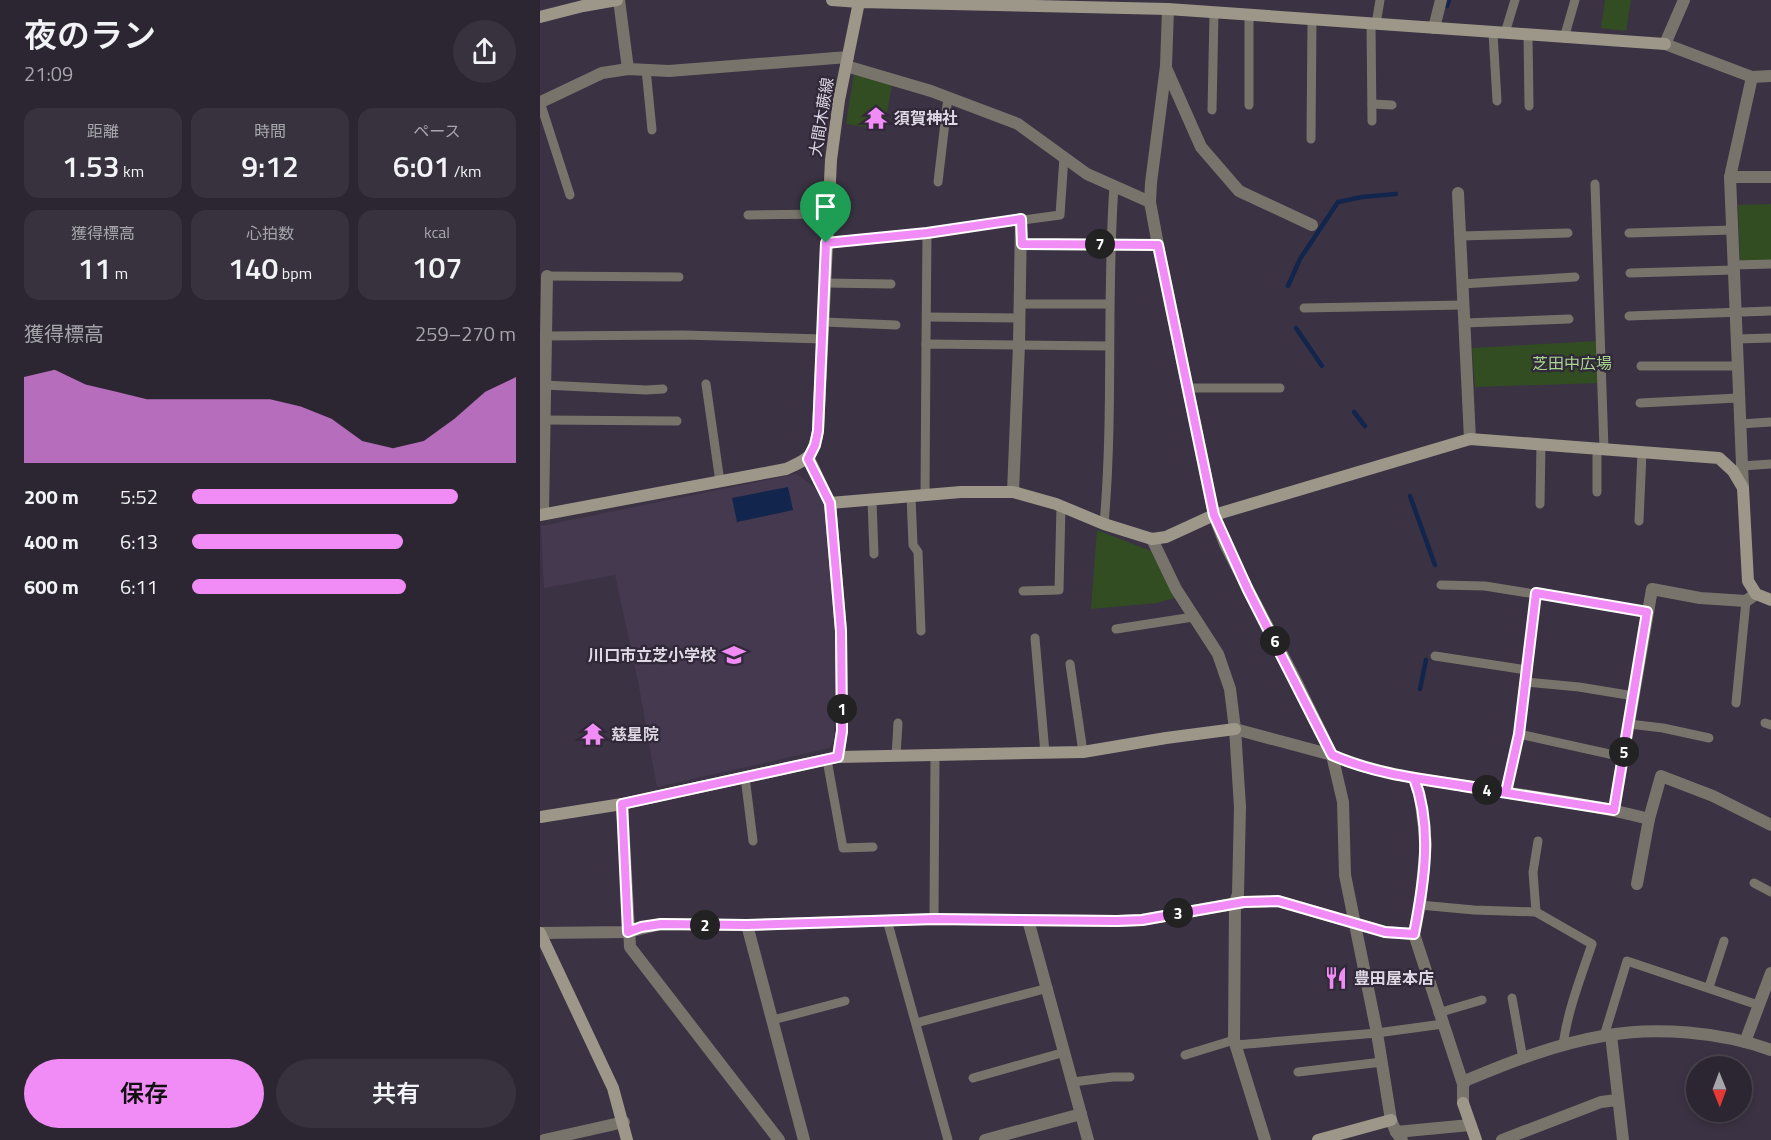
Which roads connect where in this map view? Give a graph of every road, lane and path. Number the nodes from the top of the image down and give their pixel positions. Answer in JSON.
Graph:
{"nodes":[{"id":1,"x":618,"y":0,"type":"edge"},
{"id":2,"x":832,"y":0,"type":"edge"},
{"id":3,"x":1380,"y":0,"type":"edge"},
{"id":4,"x":1441,"y":0,"type":"edge"},
{"id":5,"x":1515,"y":0,"type":"edge"},
{"id":6,"x":1575,"y":0,"type":"edge"},
{"id":7,"x":1684,"y":0,"type":"edge"},
{"id":8,"x":860,"y":1,"type":"edge"},
{"id":9,"x":1051,"y":3,"type":"edge"},
{"id":10,"x":1167,"y":4,"type":"edge"},
{"id":11,"x":1189,"y":5,"type":"edge"},
{"id":12,"x":1214,"y":13,"type":"junction"},
{"id":13,"x":1250,"y":15,"type":"junction"},
{"id":14,"x":540,"y":17,"type":"edge"},
{"id":15,"x":1312,"y":20,"type":"junction"},
{"id":16,"x":1374,"y":24,"type":"junction"},
{"id":17,"x":1434,"y":28,"type":"junction"},
{"id":18,"x":1499,"y":33,"type":"junction"},
{"id":19,"x":1528,"y":35,"type":"junction"},
{"id":20,"x":1564,"y":38,"type":"junction"},
{"id":21,"x":1665,"y":44,"type":"junction"},
{"id":22,"x":847,"y":61,"type":"junction"},
{"id":23,"x":1166,"y":66,"type":"junction"},
{"id":24,"x":628,"y":69,"type":"junction"},
{"id":25,"x":646,"y":69,"type":"junction"},
{"id":26,"x":1771,"y":76,"type":"edge"},
{"id":27,"x":1752,"y":77,"type":"junction"},
{"id":28,"x":948,"y":97,"type":"junction"},
{"id":29,"x":1497,"y":101,"type":"dead end"},
{"id":30,"x":540,"y":102,"type":"edge"},
{"id":31,"x":1372,"y":104,"type":"junction"},
{"id":32,"x":1249,"y":105,"type":"dead end"},
{"id":33,"x":1392,"y":105,"type":"dead end"},
{"id":34,"x":1529,"y":106,"type":"dead end"},
{"id":35,"x":1212,"y":110,"type":"dead end"},
{"id":36,"x":1372,"y":121,"type":"dead end"},
{"id":37,"x":652,"y":130,"type":"dead end"},
{"id":38,"x":1311,"y":139,"type":"dead end"},
{"id":39,"x":1064,"y":157,"type":"junction"},
{"id":40,"x":1730,"y":177,"type":"junction"},
{"id":41,"x":1771,"y":177,"type":"edge"},
{"id":42,"x":938,"y":182,"type":"dead end"},
{"id":43,"x":1595,"y":184,"type":"dead end"},
{"id":44,"x":1114,"y":186,"type":"junction"},
{"id":45,"x":1458,"y":193,"type":"dead end"},
{"id":46,"x":570,"y":195,"type":"dead end"},
{"id":47,"x":1150,"y":202,"type":"junction"},
{"id":48,"x":827,"y":214,"type":"junction"},
{"id":49,"x":748,"y":215,"type":"dead end"},
{"id":50,"x":1021,"y":219,"type":"junction"},
{"id":51,"x":1312,"y":225,"type":"dead end"},
{"id":52,"x":1732,"y":230,"type":"junction"},
{"id":53,"x":927,"y":233,"type":"junction"},
{"id":54,"x":1568,"y":233,"type":"dead end"},
{"id":55,"x":1629,"y":233,"type":"dead end"},
{"id":56,"x":1460,"y":236,"type":"junction"},
{"id":57,"x":826,"y":243,"type":"junction"},
{"id":58,"x":1022,"y":244,"type":"junction"},
{"id":59,"x":1110,"y":244,"type":"junction"},
{"id":60,"x":1158,"y":245,"type":"junction"},
{"id":61,"x":1771,"y":264,"type":"edge"},
{"id":62,"x":1734,"y":267,"type":"junction"},
{"id":63,"x":1630,"y":273,"type":"dead end"},
{"id":64,"x":547,"y":276,"type":"joint"},
{"id":65,"x":679,"y":277,"type":"dead end"},
{"id":66,"x":1575,"y":277,"type":"dead end"},
{"id":67,"x":825,"y":283,"type":"junction"},
{"id":68,"x":891,"y":284,"type":"dead end"},
{"id":69,"x":1462,"y":284,"type":"junction"},
{"id":70,"x":543,"y":296,"type":"edge"},
{"id":71,"x":1020,"y":304,"type":"junction"},
{"id":72,"x":1109,"y":304,"type":"junction"},
{"id":73,"x":1463,"y":304,"type":"junction"},
{"id":74,"x":1304,"y":308,"type":"dead end"},
{"id":75,"x":1771,"y":311,"type":"edge"},
{"id":76,"x":1735,"y":312,"type":"junction"},
{"id":77,"x":1629,"y":316,"type":"dead end"},
{"id":78,"x":927,"y":317,"type":"junction"},
{"id":79,"x":1020,"y":318,"type":"junction"},
{"id":80,"x":1569,"y":319,"type":"dead end"},
{"id":81,"x":824,"y":322,"type":"junction"},
{"id":82,"x":1464,"y":323,"type":"junction"},
{"id":83,"x":896,"y":325,"type":"dead end"},
{"id":84,"x":546,"y":336,"type":"junction"},
{"id":85,"x":1771,"y":338,"type":"edge"},
{"id":86,"x":823,"y":339,"type":"junction"},
{"id":87,"x":1736,"y":339,"type":"junction"},
{"id":88,"x":926,"y":344,"type":"junction"},
{"id":89,"x":1019,"y":345,"type":"junction"},
{"id":90,"x":1109,"y":346,"type":"junction"},
{"id":91,"x":1641,"y":366,"type":"dead end"},
{"id":92,"x":1738,"y":366,"type":"junction"},
{"id":93,"x":706,"y":384,"type":"dead end"},
{"id":94,"x":544,"y":385,"type":"junction"},
{"id":95,"x":1188,"y":388,"type":"junction"},
{"id":96,"x":1280,"y":388,"type":"dead end"},
{"id":97,"x":663,"y":389,"type":"dead end"},
{"id":98,"x":1738,"y":398,"type":"junction"},
{"id":99,"x":1640,"y":403,"type":"dead end"},
{"id":100,"x":543,"y":420,"type":"junction"},
{"id":101,"x":677,"y":421,"type":"dead end"},
{"id":102,"x":1771,"y":422,"type":"edge"},
{"id":103,"x":1740,"y":424,"type":"junction"},
{"id":104,"x":1470,"y":439,"type":"junction"},
{"id":105,"x":1541,"y":444,"type":"junction"},
{"id":106,"x":1601,"y":449,"type":"junction"},
{"id":107,"x":1642,"y":452,"type":"junction"},
{"id":108,"x":808,"y":459,"type":"junction"},
{"id":109,"x":1771,"y":464,"type":"edge"},
{"id":110,"x":1742,"y":466,"type":"junction"},
{"id":111,"x":720,"y":482,"type":"junction"},
{"id":112,"x":1743,"y":488,"type":"junction"},
{"id":113,"x":1013,"y":492,"type":"junction"},
{"id":114,"x":1597,"y":492,"type":"dead end"},
{"id":115,"x":925,"y":495,"type":"junction"},
{"id":116,"x":911,"y":496,"type":"junction"},
{"id":117,"x":872,"y":500,"type":"junction"},
{"id":118,"x":830,"y":503,"type":"junction"},
{"id":119,"x":1540,"y":504,"type":"dead end"},
{"id":120,"x":1061,"y":506,"type":"junction"},
{"id":121,"x":541,"y":515,"type":"edge"},
{"id":122,"x":1214,"y":515,"type":"junction"},
{"id":123,"x":1639,"y":520,"type":"dead end"},
{"id":124,"x":1104,"y":524,"type":"junction"},
{"id":125,"x":1152,"y":539,"type":"junction"},
{"id":126,"x":874,"y":554,"type":"dead end"},
{"id":127,"x":1441,"y":585,"type":"dead end"},
{"id":128,"x":1023,"y":591,"type":"dead end"},
{"id":129,"x":1536,"y":593,"type":"junction"},
{"id":130,"x":1751,"y":598,"type":"junction"},
{"id":131,"x":1771,"y":600,"type":"edge"},
{"id":132,"x":1647,"y":612,"type":"junction"},
{"id":133,"x":1193,"y":617,"type":"junction"},
{"id":134,"x":1116,"y":629,"type":"dead end"},
{"id":135,"x":921,"y":632,"type":"dead end"},
{"id":136,"x":1035,"y":638,"type":"dead end"},
{"id":137,"x":1435,"y":656,"type":"dead end"},
{"id":138,"x":1070,"y":664,"type":"dead end"},
{"id":139,"x":1527,"y":670,"type":"junction"},
{"id":140,"x":1526,"y":682,"type":"junction"},
{"id":141,"x":1634,"y":696,"type":"junction"},
{"id":142,"x":1736,"y":703,"type":"dead end"},
{"id":143,"x":897,"y":723,"type":"dead end"},
{"id":144,"x":1629,"y":724,"type":"junction"},
{"id":145,"x":1235,"y":729,"type":"junction"},
{"id":146,"x":1519,"y":734,"type":"junction"},
{"id":147,"x":1709,"y":738,"type":"dead end"},
{"id":148,"x":1083,"y":752,"type":"junction"},
{"id":149,"x":1045,"y":753,"type":"junction"},
{"id":150,"x":935,"y":755,"type":"junction"},
{"id":151,"x":1332,"y":755,"type":"junction"},
{"id":152,"x":896,"y":756,"type":"junction"},
{"id":153,"x":1623,"y":757,"type":"junction"},
{"id":154,"x":832,"y":759,"type":"junction"},
{"id":155,"x":745,"y":777,"type":"junction"},
{"id":156,"x":1414,"y":778,"type":"junction"},
{"id":157,"x":1506,"y":792,"type":"junction"},
{"id":158,"x":622,"y":804,"type":"junction"},
{"id":159,"x":1614,"y":810,"type":"junction"},
{"id":160,"x":540,"y":817,"type":"edge"},
{"id":161,"x":1648,"y":819,"type":"junction"},
{"id":162,"x":1771,"y":825,"type":"edge"},
{"id":163,"x":753,"y":841,"type":"dead end"},
{"id":164,"x":1538,"y":841,"type":"dead end"},
{"id":165,"x":873,"y":847,"type":"dead end"},
{"id":166,"x":1754,"y":883,"type":"dead end"},
{"id":167,"x":1637,"y":884,"type":"dead end"},
{"id":168,"x":1771,"y":892,"type":"edge"},
{"id":169,"x":1235,"y":903,"type":"junction"},
{"id":170,"x":1420,"y":905,"type":"junction"},
{"id":171,"x":1536,"y":912,"type":"junction"},
{"id":172,"x":934,"y":919,"type":"junction"},
{"id":173,"x":887,"y":920,"type":"junction"},
{"id":174,"x":1028,"y":920,"type":"junction"},
{"id":175,"x":1353,"y":922,"type":"junction"},
{"id":176,"x":747,"y":925,"type":"junction"},
{"id":177,"x":628,"y":932,"type":"junction"},
{"id":178,"x":540,"y":933,"type":"edge"},
{"id":179,"x":1414,"y":934,"type":"junction"},
{"id":180,"x":1724,"y":941,"type":"dead end"},
{"id":181,"x":1771,"y":973,"type":"edge"},
{"id":182,"x":1709,"y":987,"type":"junction"},
{"id":183,"x":1048,"y":988,"type":"junction"},
{"id":184,"x":1512,"y":998,"type":"dead end"},
{"id":185,"x":1482,"y":1000,"type":"dead end"},
{"id":186,"x":844,"y":1001,"type":"dead end"},
{"id":187,"x":1758,"y":1005,"type":"junction"},
{"id":188,"x":1441,"y":1019,"type":"junction"},
{"id":189,"x":773,"y":1020,"type":"junction"},
{"id":190,"x":916,"y":1023,"type":"junction"},
{"id":191,"x":1377,"y":1033,"type":"junction"},
{"id":192,"x":1607,"y":1035,"type":"junction"},
{"id":193,"x":1745,"y":1042,"type":"junction"},
{"id":194,"x":1235,"y":1043,"type":"junction"},
{"id":195,"x":1563,"y":1046,"type":"junction"},
{"id":196,"x":1771,"y":1050,"type":"edge"},
{"id":197,"x":1065,"y":1052,"type":"junction"},
{"id":198,"x":1185,"y":1055,"type":"dead end"},
{"id":199,"x":1523,"y":1059,"type":"junction"},
{"id":200,"x":1382,"y":1062,"type":"junction"},
{"id":201,"x":1298,"y":1072,"type":"dead end"},
{"id":202,"x":1130,"y":1077,"type":"dead end"},
{"id":203,"x":973,"y":1078,"type":"dead end"},
{"id":204,"x":1073,"y":1082,"type":"junction"},
{"id":205,"x":1462,"y":1084,"type":"junction"},
{"id":206,"x":1617,"y":1100,"type":"junction"},
{"id":207,"x":1081,"y":1114,"type":"junction"},
{"id":208,"x":1391,"y":1119,"type":"junction"},
{"id":209,"x":624,"y":1122,"type":"junction"},
{"id":210,"x":1470,"y":1125,"type":"junction"},
{"id":211,"x":1399,"y":1136,"type":"edge"},
{"id":212,"x":544,"y":1140,"type":"edge"},
{"id":213,"x":627,"y":1140,"type":"edge"},
{"id":214,"x":779,"y":1140,"type":"edge"},
{"id":215,"x":804,"y":1140,"type":"edge"},
{"id":216,"x":948,"y":1140,"type":"edge"},
{"id":217,"x":984,"y":1140,"type":"edge"},
{"id":218,"x":1088,"y":1140,"type":"edge"},
{"id":219,"x":1265,"y":1140,"type":"edge"},
{"id":220,"x":1318,"y":1140,"type":"edge"},
{"id":221,"x":1476,"y":1140,"type":"edge"},
{"id":222,"x":1502,"y":1140,"type":"edge"},
{"id":223,"x":1623,"y":1140,"type":"edge"}],
"edges":[{"from":1,"to":14,"type":"street"},
{"from":1,"to":24,"type":"street"},
{"from":2,"to":8,"type":"street"},
{"from":3,"to":16,"type":"lane"},
{"from":4,"to":17,"type":"street"},
{"from":5,"to":18,"type":"lane"},
{"from":6,"to":20,"type":"lane"},
{"from":7,"to":21,"type":"street"},
{"from":8,"to":9,"type":"street"},
{"from":8,"to":22,"type":"street","name":"大間木蕨線"},
{"from":9,"to":10,"type":"street"},
{"from":10,"to":11,"type":"street"},
{"from":10,"to":23,"type":"street"},
{"from":11,"to":12,"type":"street"},
{"from":12,"to":13,"type":"street"},
{"from":12,"to":35,"type":"lane"},
{"from":13,"to":15,"type":"street"},
{"from":13,"to":32,"type":"lane"},
{"from":15,"to":16,"type":"street"},
{"from":15,"to":38,"type":"lane"},
{"from":16,"to":17,"type":"street"},
{"from":16,"to":31,"type":"lane"},
{"from":17,"to":18,"type":"street"},
{"from":18,"to":19,"type":"street"},
{"from":18,"to":29,"type":"lane"},
{"from":19,"to":20,"type":"street"},
{"from":19,"to":34,"type":"lane"},
{"from":20,"to":21,"type":"street"},
{"from":21,"to":27,"type":"street"},
{"from":22,"to":25,"type":"street"},
{"from":22,"to":28,"type":"street"},
{"from":22,"to":48,"type":"street","name":"大間木蕨線"},
{"from":23,"to":47,"type":"street"},
{"from":23,"to":51,"type":"street"},
{"from":24,"to":25,"type":"street"},
{"from":24,"to":30,"type":"street"},
{"from":25,"to":37,"type":"lane"},
{"from":26,"to":27,"type":"street"},
{"from":27,"to":40,"type":"street"},
{"from":28,"to":39,"type":"street"},
{"from":28,"to":42,"type":"lane"},
{"from":30,"to":46,"type":"lane"},
{"from":31,"to":33,"type":"lane"},
{"from":31,"to":36,"type":"lane"},
{"from":39,"to":44,"type":"street"},
{"from":39,"to":50,"type":"lane"},
{"from":40,"to":41,"type":"street"},
{"from":40,"to":52,"type":"street"},
{"from":43,"to":106,"type":"lane"},
{"from":44,"to":47,"type":"street"},
{"from":44,"to":59,"type":"lane"},
{"from":45,"to":56,"type":"street"},
{"from":47,"to":60,"type":"street"},
{"from":48,"to":49,"type":"lane"},
{"from":48,"to":57,"type":"street","name":"大間木蕨線"},
{"from":50,"to":53,"type":"lane"},
{"from":50,"to":58,"type":"street"},
{"from":52,"to":55,"type":"lane"},
{"from":52,"to":62,"type":"street"},
{"from":53,"to":57,"type":"lane"},
{"from":53,"to":78,"type":"lane"},
{"from":54,"to":56,"type":"lane"},
{"from":56,"to":69,"type":"street"},
{"from":57,"to":67,"type":"street","name":"大間木蕨線"},
{"from":58,"to":59,"type":"lane"},
{"from":58,"to":71,"type":"street"},
{"from":59,"to":60,"type":"lane"},
{"from":59,"to":72,"type":"lane"},
{"from":60,"to":95,"type":"street"},
{"from":61,"to":62,"type":"lane"},
{"from":62,"to":63,"type":"lane"},
{"from":62,"to":76,"type":"street"},
{"from":64,"to":65,"type":"lane"},
{"from":64,"to":70,"type":"street"},
{"from":66,"to":69,"type":"lane"},
{"from":67,"to":68,"type":"lane"},
{"from":67,"to":81,"type":"street","name":"大間木蕨線"},
{"from":69,"to":73,"type":"street"},
{"from":70,"to":84,"type":"street"},
{"from":71,"to":72,"type":"lane"},
{"from":71,"to":79,"type":"street"},
{"from":72,"to":90,"type":"lane"},
{"from":73,"to":74,"type":"lane"},
{"from":73,"to":82,"type":"street"},
{"from":75,"to":76,"type":"lane"},
{"from":76,"to":77,"type":"lane"},
{"from":76,"to":87,"type":"street"},
{"from":78,"to":79,"type":"lane"},
{"from":78,"to":88,"type":"lane"},
{"from":79,"to":89,"type":"street"},
{"from":80,"to":82,"type":"lane"},
{"from":81,"to":83,"type":"lane"},
{"from":81,"to":86,"type":"street","name":"大間木蕨線"},
{"from":82,"to":104,"type":"street"},
{"from":84,"to":86,"type":"lane"},
{"from":84,"to":94,"type":"street"},
{"from":85,"to":87,"type":"lane"},
{"from":86,"to":108,"type":"street","name":"大間木蕨線"},
{"from":87,"to":92,"type":"street"},
{"from":88,"to":89,"type":"lane"},
{"from":88,"to":115,"type":"lane"},
{"from":89,"to":90,"type":"lane"},
{"from":89,"to":113,"type":"street"},
{"from":90,"to":124,"type":"lane"},
{"from":91,"to":92,"type":"lane"},
{"from":92,"to":98,"type":"street"},
{"from":93,"to":111,"type":"lane"},
{"from":94,"to":97,"type":"lane"},
{"from":94,"to":100,"type":"street"},
{"from":95,"to":96,"type":"lane"},
{"from":95,"to":122,"type":"street"},
{"from":98,"to":99,"type":"lane"},
{"from":98,"to":103,"type":"street"},
{"from":100,"to":101,"type":"lane"},
{"from":100,"to":121,"type":"street"},
{"from":102,"to":103,"type":"lane"},
{"from":103,"to":110,"type":"street"},
{"from":104,"to":105,"type":"street"},
{"from":104,"to":122,"type":"street"},
{"from":105,"to":106,"type":"street"},
{"from":105,"to":119,"type":"lane"},
{"from":106,"to":107,"type":"street"},
{"from":106,"to":114,"type":"lane"},
{"from":107,"to":112,"type":"street"},
{"from":107,"to":123,"type":"lane"},
{"from":108,"to":111,"type":"street"},
{"from":108,"to":118,"type":"street"},
{"from":109,"to":110,"type":"lane"},
{"from":110,"to":112,"type":"street"},
{"from":111,"to":121,"type":"street"},
{"from":112,"to":130,"type":"street"},
{"from":113,"to":115,"type":"street"},
{"from":113,"to":120,"type":"street"},
{"from":115,"to":116,"type":"street"},
{"from":116,"to":117,"type":"street"},
{"from":116,"to":135,"type":"lane"},
{"from":117,"to":118,"type":"street"},
{"from":117,"to":126,"type":"lane"},
{"from":118,"to":154,"type":"street"},
{"from":120,"to":124,"type":"street"},
{"from":120,"to":128,"type":"lane"},
{"from":122,"to":125,"type":"street"},
{"from":122,"to":151,"type":"street"},
{"from":124,"to":125,"type":"street"},
{"from":125,"to":133,"type":"street"},
{"from":127,"to":129,"type":"lane"},
{"from":129,"to":132,"type":"lane"},
{"from":129,"to":139,"type":"lane"},
{"from":130,"to":131,"type":"street"},
{"from":130,"to":132,"type":"street"},
{"from":130,"to":142,"type":"lane"},
{"from":132,"to":141,"type":"street"},
{"from":133,"to":134,"type":"lane"},
{"from":133,"to":145,"type":"street"},
{"from":136,"to":149,"type":"lane"},
{"from":137,"to":139,"type":"lane"},
{"from":138,"to":148,"type":"lane"},
{"from":139,"to":140,"type":"lane"},
{"from":140,"to":141,"type":"lane"},
{"from":140,"to":146,"type":"lane"},
{"from":141,"to":144,"type":"street"},
{"from":143,"to":152,"type":"lane"},
{"from":144,"to":147,"type":"lane"},
{"from":144,"to":153,"type":"street"},
{"from":145,"to":148,"type":"street"},
{"from":145,"to":151,"type":"street"},
{"from":145,"to":169,"type":"street"},
{"from":146,"to":153,"type":"lane"},
{"from":146,"to":157,"type":"lane"},
{"from":148,"to":149,"type":"street"},
{"from":149,"to":150,"type":"street"},
{"from":150,"to":152,"type":"street"},
{"from":150,"to":172,"type":"lane"},
{"from":151,"to":156,"type":"street"},
{"from":151,"to":175,"type":"street"},
{"from":152,"to":154,"type":"street"},
{"from":153,"to":159,"type":"street"},
{"from":154,"to":155,"type":"street"},
{"from":154,"to":165,"type":"lane"},
{"from":155,"to":158,"type":"street"},
{"from":155,"to":163,"type":"lane"},
{"from":156,"to":157,"type":"street"},
{"from":156,"to":170,"type":"street"},
{"from":157,"to":159,"type":"street"},
{"from":158,"to":160,"type":"street"},
{"from":158,"to":177,"type":"street"},
{"from":159,"to":161,"type":"street"},
{"from":161,"to":162,"type":"street"},
{"from":161,"to":167,"type":"street"},
{"from":164,"to":171,"type":"lane"},
{"from":166,"to":168,"type":"lane"},
{"from":169,"to":174,"type":"street"},
{"from":169,"to":175,"type":"street"},
{"from":169,"to":194,"type":"street"},
{"from":170,"to":171,"type":"lane"},
{"from":170,"to":179,"type":"street"},
{"from":171,"to":195,"type":"lane"},
{"from":172,"to":173,"type":"street"},
{"from":172,"to":174,"type":"street"},
{"from":173,"to":176,"type":"street"},
{"from":173,"to":190,"type":"lane"},
{"from":174,"to":183,"type":"street"},
{"from":175,"to":179,"type":"street"},
{"from":175,"to":191,"type":"street"},
{"from":176,"to":177,"type":"street"},
{"from":176,"to":189,"type":"street"},
{"from":177,"to":178,"type":"street"},
{"from":177,"to":214,"type":"street"},
{"from":178,"to":209,"type":"street"},
{"from":179,"to":188,"type":"street"},
{"from":180,"to":182,"type":"lane"},
{"from":181,"to":187,"type":"street"},
{"from":182,"to":187,"type":"lane"},
{"from":182,"to":192,"type":"lane"},
{"from":183,"to":190,"type":"lane"},
{"from":183,"to":197,"type":"street"},
{"from":184,"to":199,"type":"lane"},
{"from":185,"to":188,"type":"lane"},
{"from":186,"to":189,"type":"lane"},
{"from":187,"to":193,"type":"street"},
{"from":188,"to":191,"type":"lane"},
{"from":188,"to":205,"type":"street"},
{"from":189,"to":215,"type":"street"},
{"from":190,"to":216,"type":"lane"},
{"from":191,"to":194,"type":"lane"},
{"from":191,"to":200,"type":"street"},
{"from":192,"to":193,"type":"street"},
{"from":192,"to":195,"type":"street"},
{"from":192,"to":206,"type":"street"},
{"from":193,"to":196,"type":"street"},
{"from":194,"to":198,"type":"lane"},
{"from":194,"to":219,"type":"street"},
{"from":195,"to":199,"type":"street"},
{"from":197,"to":203,"type":"lane"},
{"from":197,"to":204,"type":"street"},
{"from":199,"to":205,"type":"street"},
{"from":200,"to":201,"type":"lane"},
{"from":200,"to":208,"type":"street"},
{"from":202,"to":204,"type":"lane"},
{"from":204,"to":207,"type":"street"},
{"from":205,"to":210,"type":"street"},
{"from":206,"to":222,"type":"street"},
{"from":206,"to":223,"type":"street"},
{"from":207,"to":217,"type":"street"},
{"from":207,"to":218,"type":"street"},
{"from":208,"to":211,"type":"street"},
{"from":208,"to":220,"type":"street"},
{"from":209,"to":212,"type":"street"},
{"from":209,"to":213,"type":"street"},
{"from":210,"to":211,"type":"street"},
{"from":210,"to":221,"type":"street"}]}
